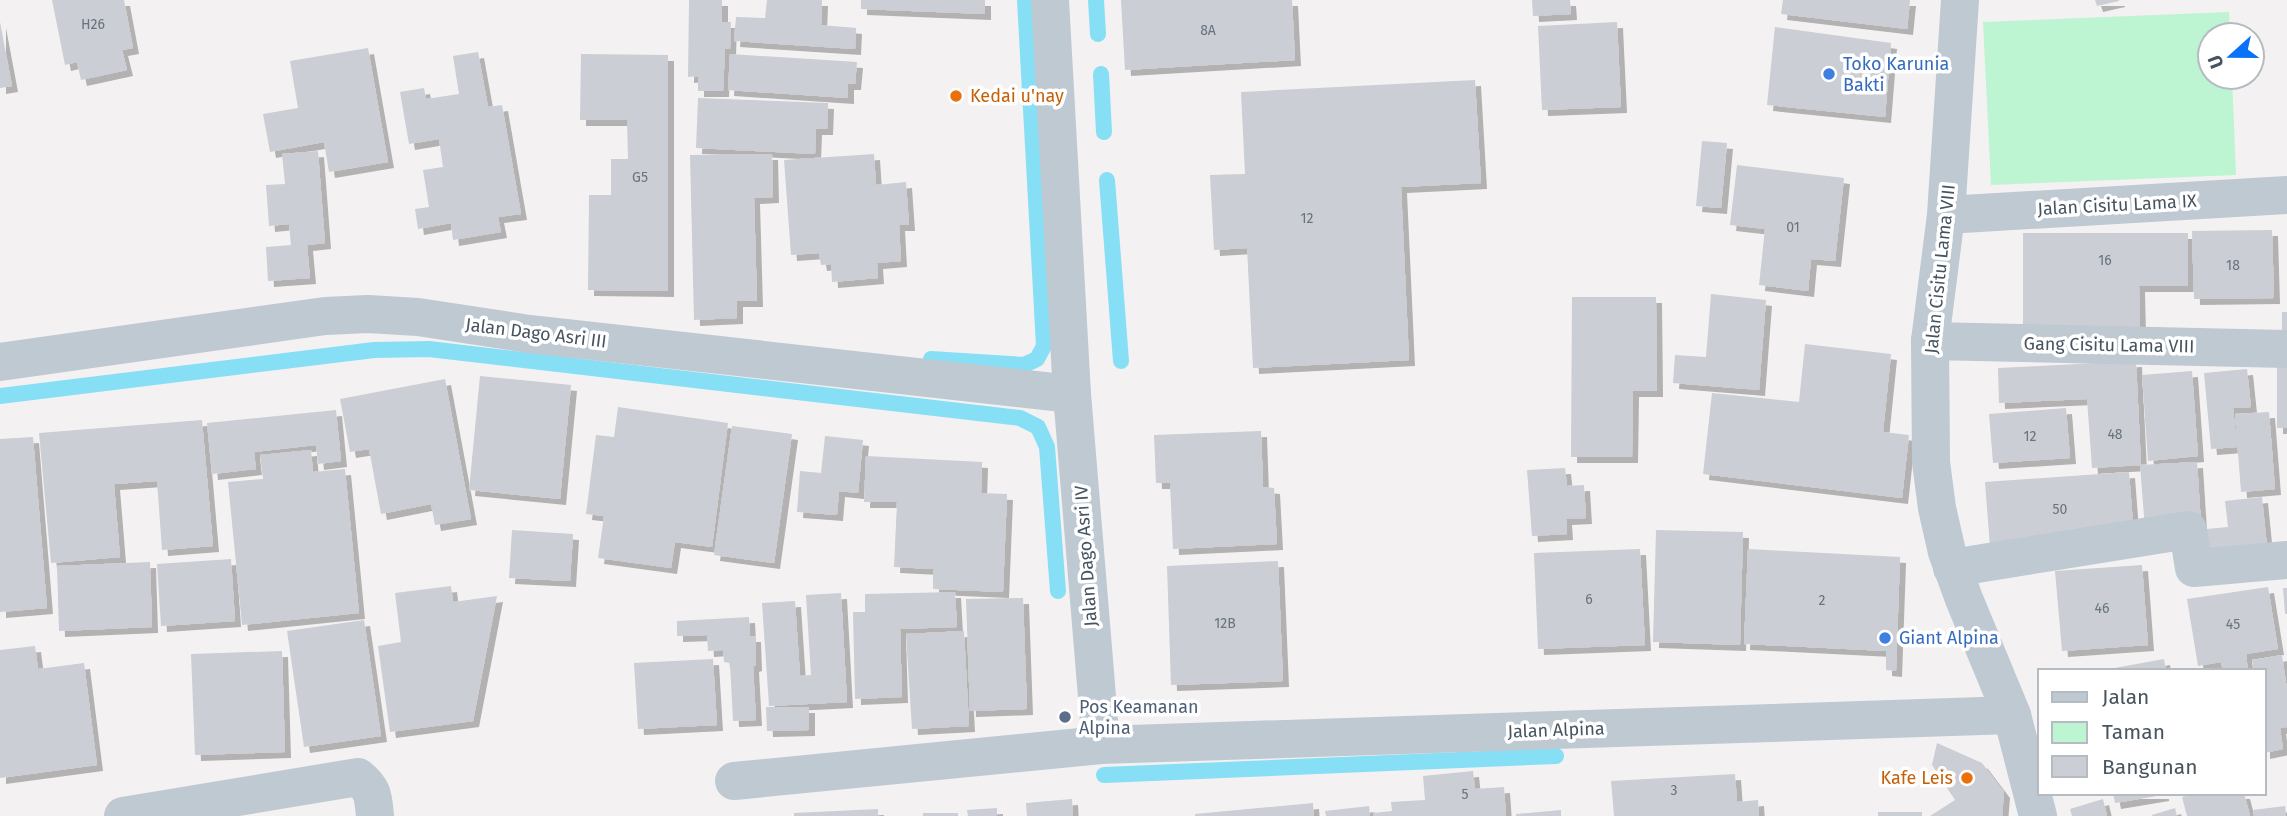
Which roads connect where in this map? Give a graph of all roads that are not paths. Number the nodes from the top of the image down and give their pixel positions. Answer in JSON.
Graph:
{"nodes":[{"id":1,"x":1050,"y":0,"type":"edge"},
{"id":2,"x":1960,"y":0,"type":"edge"},
{"id":3,"x":2287,"y":195,"type":"edge"},
{"id":4,"x":1946,"y":215,"type":"junction"},
{"id":5,"x":1930,"y":341,"type":"junction"},
{"id":6,"x":2287,"y":349,"type":"edge"},
{"id":7,"x":0,"y":362,"type":"edge"},
{"id":8,"x":1072,"y":394,"type":"junction"},
{"id":9,"x":2287,"y":560,"type":"edge"},
{"id":10,"x":1952,"y":568,"type":"junction"},
{"id":11,"x":2012,"y":715,"type":"junction"},
{"id":12,"x":1101,"y":745,"type":"junction"},
{"id":13,"x":734,"y":781,"type":"dead end"},
{"id":14,"x":123,"y":816,"type":"edge"},
{"id":15,"x":375,"y":816,"type":"edge"},
{"id":16,"x":2038,"y":816,"type":"edge"}],
"edges":[{"from":1,"to":8,"type":"street","name":"Jalan Dago Asri IV"},
{"from":2,"to":4,"type":"street","name":"Jalan Cisitu Lama VIII"},
{"from":3,"to":4,"type":"street","name":"Jalan Cisitu Lama IX"},
{"from":4,"to":5,"type":"street","name":"Jalan Cisitu Lama VIII"},
{"from":5,"to":6,"type":"street","name":"Gang Cisitu Lama VIII"},
{"from":5,"to":10,"type":"street","name":"Jalan Cisitu Lama VIII"},
{"from":7,"to":8,"type":"street","name":"Jalan Dago Asri III"},
{"from":8,"to":12,"type":"street","name":"Jalan Dago Asri IV"},
{"from":9,"to":10,"type":"street"},
{"from":10,"to":11,"type":"street","name":"Jalan Cisitu Lama VIII"},
{"from":11,"to":12,"type":"street","name":"Jalan Alpina"},
{"from":11,"to":16,"type":"street","name":"Jalan Cisitu Lama VIII"},
{"from":12,"to":13,"type":"street"},
{"from":14,"to":15,"type":"street"}]}
